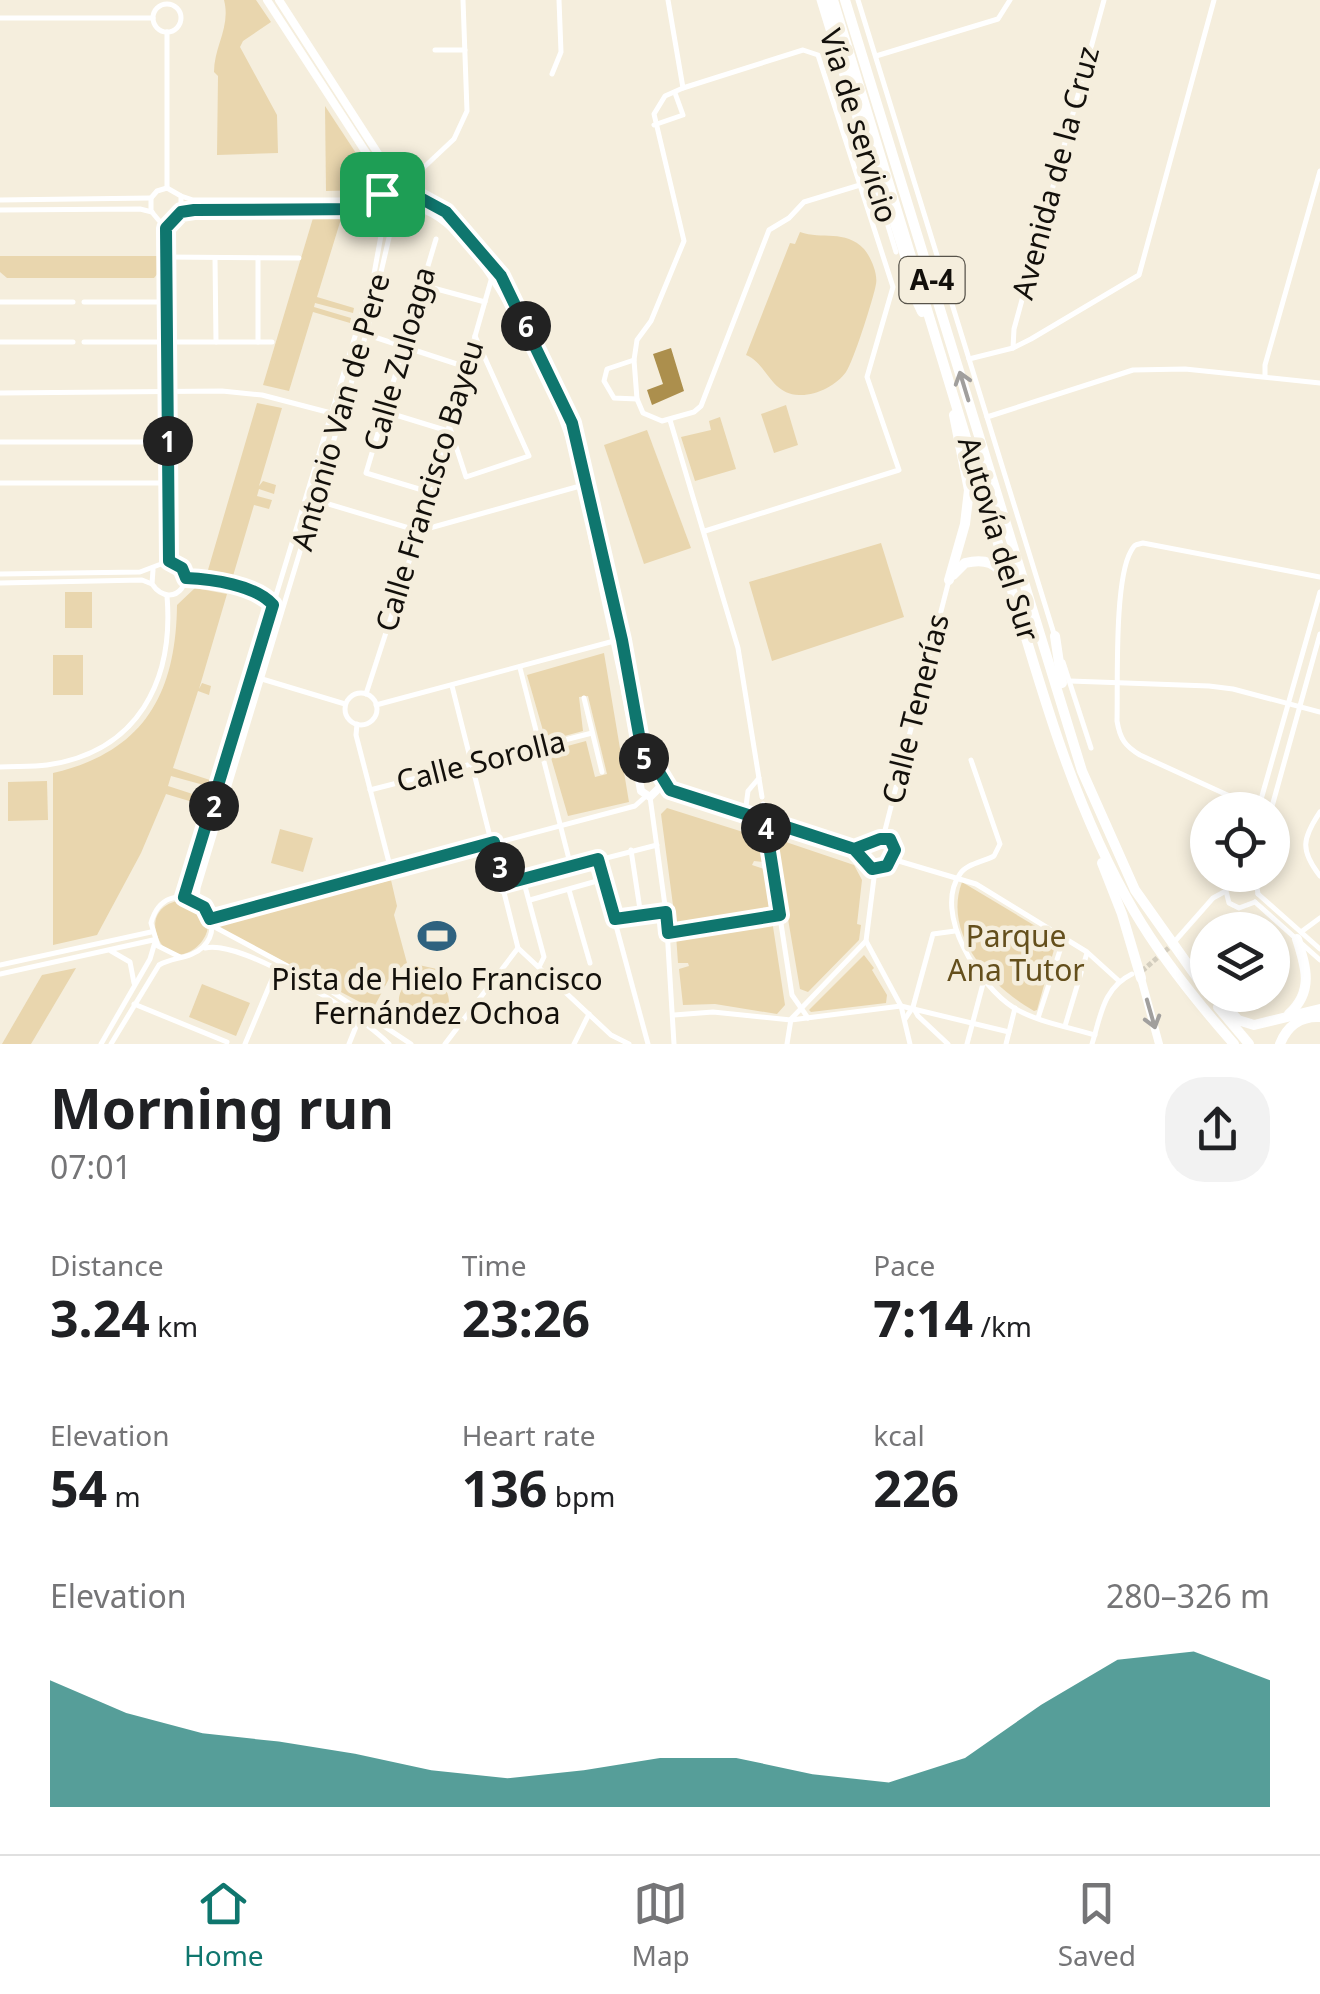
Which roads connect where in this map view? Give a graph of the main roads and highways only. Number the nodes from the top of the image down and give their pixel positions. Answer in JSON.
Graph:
{"nodes":[{"id":1,"x":822,"y":0,"type":"edge"},
{"id":2,"x":833,"y":0,"type":"edge"},
{"id":3,"x":844,"y":0,"type":"edge"},
{"id":4,"x":896,"y":252,"type":"road end"},
{"id":5,"x":922,"y":312,"type":"junction"},
{"id":6,"x":933,"y":325,"type":"junction"},
{"id":7,"x":951,"y":388,"type":"junction"},
{"id":8,"x":1013,"y":589,"type":"junction"},
{"id":9,"x":1055,"y":636,"type":"road end"},
{"id":10,"x":1082,"y":771,"type":"junction"},
{"id":11,"x":1088,"y":820,"type":"junction"},
{"id":12,"x":1154,"y":932,"type":"junction"},
{"id":13,"x":1299,"y":936,"type":"road end"},
{"id":14,"x":1174,"y":959,"type":"junction"},
{"id":15,"x":1190,"y":970,"type":"edge"},
{"id":16,"x":1136,"y":976,"type":"road end"},
{"id":17,"x":1320,"y":1009,"type":"edge"},
{"id":18,"x":1225,"y":1012,"type":"edge"},
{"id":19,"x":1232,"y":1012,"type":"edge"},
{"id":20,"x":1284,"y":1017,"type":"junction"},
{"id":21,"x":1320,"y":1017,"type":"edge"},
{"id":22,"x":1234,"y":1044,"type":"edge"},
{"id":23,"x":1250,"y":1044,"type":"edge"},
{"id":24,"x":1280,"y":1044,"type":"edge"}],
"edges":[{"from":1,"to":5,"type":"highway"},
{"from":2,"to":6,"type":"highway","name":"Autovía del Sur","number":"A-4"},
{"from":10,"to":3,"type":"highway","name":"Autovía del Sur","number":"A-4","one_way":true},
{"from":4,"to":5,"type":"highway"},
{"from":5,"to":6,"type":"highway"},
{"from":6,"to":7,"type":"highway","name":"Autovía del Sur","number":"A-4"},
{"from":7,"to":8,"type":"highway","name":"Autovía del Sur","number":"A-4"},
{"from":7,"to":8,"type":"highway"},
{"from":8,"to":11,"type":"highway","name":"Autovía del Sur","number":"A-4"},
{"from":9,"to":10,"type":"highway"},
{"from":10,"to":12,"type":"highway","name":"Autovía del Sur","number":"A-4"},
{"from":11,"to":12,"type":"highway","name":"Autovía del Sur","number":"A-4"},
{"from":11,"to":16,"type":"highway"},
{"from":12,"to":14,"type":"highway","name":"Autovía del Sur","number":"A-4"},
{"from":13,"to":20,"type":"highway"},
{"from":14,"to":15,"type":"highway","name":"Autovía del Sur","number":"A-4"},
{"from":14,"to":22,"type":"highway","name":"Autovía del Sur","number":"A-4"},
{"from":17,"to":20,"type":"highway"},
{"from":18,"to":23,"type":"highway","name":"Autovía del Sur","number":"A-4"},
{"from":19,"to":20,"type":"highway"},
{"from":21,"to":24,"type":"highway"}]}
